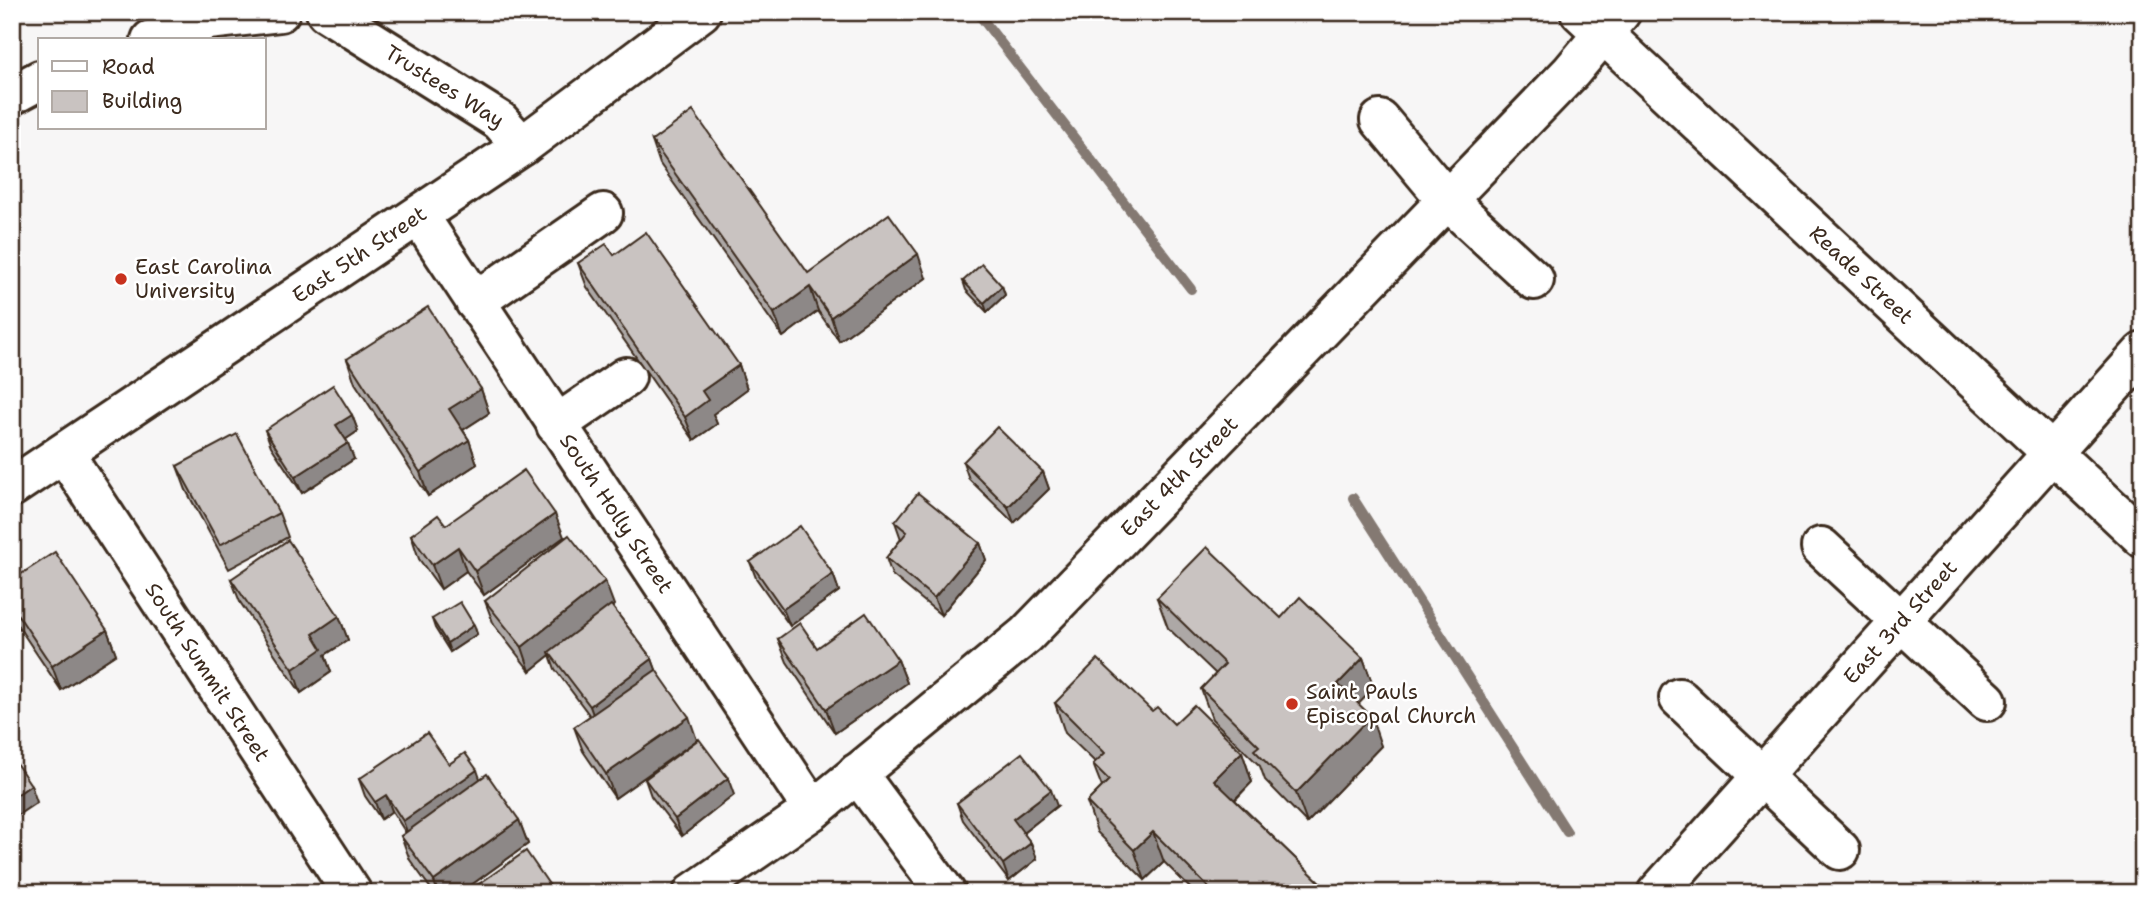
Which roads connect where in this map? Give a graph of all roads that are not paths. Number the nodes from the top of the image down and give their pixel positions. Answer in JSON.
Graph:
{"nodes":[{"id":1,"x":280,"y":12,"type":"edge"},
{"id":2,"x":326,"y":12,"type":"edge"},
{"id":3,"x":701,"y":12,"type":"edge"},
{"id":4,"x":1601,"y":19,"type":"edge"},
{"id":5,"x":157,"y":38,"type":"edge"},
{"id":6,"x":38,"y":81,"type":"edge"},
{"id":7,"x":12,"y":95,"type":"edge"},
{"id":8,"x":1380,"y":120,"type":"dead end"},
{"id":9,"x":522,"y":145,"type":"junction"},
{"id":10,"x":1446,"y":198,"type":"junction"},
{"id":11,"x":603,"y":213,"type":"dead end"},
{"id":12,"x":419,"y":216,"type":"junction"},
{"id":13,"x":1534,"y":280,"type":"dead end"},
{"id":14,"x":475,"y":302,"type":"junction"},
{"id":15,"x":2143,"y":352,"type":"edge"},
{"id":16,"x":626,"y":377,"type":"dead end"},
{"id":17,"x":556,"y":425,"type":"junction"},
{"id":18,"x":64,"y":453,"type":"junction"},
{"id":19,"x":2051,"y":453,"type":"junction"},
{"id":20,"x":12,"y":487,"type":"edge"},
{"id":21,"x":2143,"y":538,"type":"edge"},
{"id":22,"x":1821,"y":547,"type":"dead end"},
{"id":23,"x":1899,"y":622,"type":"junction"},
{"id":24,"x":1679,"y":698,"type":"dead end"},
{"id":25,"x":1987,"y":701,"type":"dead end"},
{"id":26,"x":857,"y":773,"type":"junction"},
{"id":27,"x":1761,"y":776,"type":"junction"},
{"id":28,"x":813,"y":810,"type":"junction"},
{"id":29,"x":1840,"y":850,"type":"dead end"},
{"id":30,"x":352,"y":893,"type":"edge"},
{"id":31,"x":693,"y":893,"type":"edge"},
{"id":32,"x":946,"y":893,"type":"edge"},
{"id":33,"x":1657,"y":893,"type":"edge"}],
"edges":[{"from":1,"to":5,"type":"street"},
{"from":2,"to":9,"type":"street","name":"Trustees Way"},
{"from":3,"to":9,"type":"street","name":"East 5th Street"},
{"from":4,"to":10,"type":"street","name":"East 4th Street"},
{"from":4,"to":19,"type":"street","name":"Reade Street"},
{"from":6,"to":7,"type":"street"},
{"from":8,"to":10,"type":"street"},
{"from":9,"to":12,"type":"street","name":"East 5th Street"},
{"from":10,"to":13,"type":"street"},
{"from":10,"to":26,"type":"street","name":"East 4th Street"},
{"from":11,"to":14,"type":"street"},
{"from":12,"to":14,"type":"street","name":"South Holly Street"},
{"from":12,"to":18,"type":"street","name":"East 5th Street"},
{"from":14,"to":17,"type":"street","name":"South Holly Street"},
{"from":15,"to":19,"type":"street","name":"East 3rd Street"},
{"from":16,"to":17,"type":"street"},
{"from":17,"to":28,"type":"street","name":"South Holly Street"},
{"from":18,"to":20,"type":"street","name":"East 5th Street"},
{"from":18,"to":30,"type":"street","name":"South Summit Street"},
{"from":19,"to":21,"type":"street","name":"Reade Street"},
{"from":19,"to":23,"type":"street","name":"East 3rd Street"},
{"from":22,"to":23,"type":"street"},
{"from":23,"to":25,"type":"street"},
{"from":23,"to":27,"type":"street","name":"East 3rd Street"},
{"from":24,"to":27,"type":"street"},
{"from":26,"to":28,"type":"street","name":"East 4th Street"},
{"from":26,"to":32,"type":"street"},
{"from":27,"to":29,"type":"street"},
{"from":27,"to":33,"type":"street","name":"East 3rd Street"},
{"from":28,"to":31,"type":"street","name":"East 4th Street"}]}
